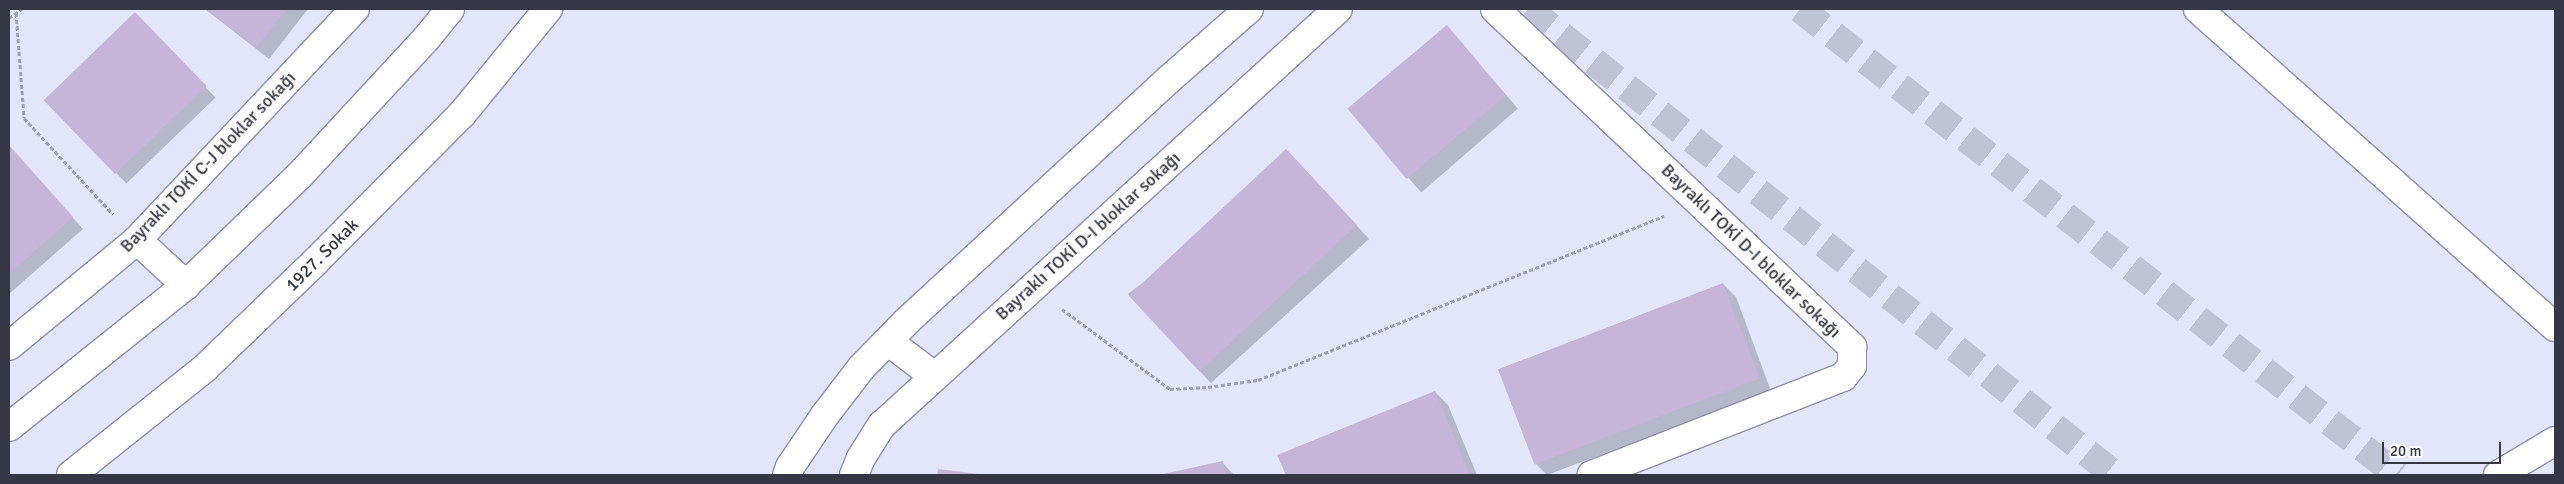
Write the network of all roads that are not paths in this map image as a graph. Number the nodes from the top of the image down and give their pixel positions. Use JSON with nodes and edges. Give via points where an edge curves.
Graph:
{"nodes":[{"id":1,"x":354,"y":9,"type":"edge"},
{"id":2,"x":450,"y":9,"type":"edge"},
{"id":3,"x":548,"y":9,"type":"edge"},
{"id":4,"x":1249,"y":9,"type":"edge"},
{"id":5,"x":1338,"y":9,"type":"edge"},
{"id":6,"x":1495,"y":9,"type":"edge"},
{"id":7,"x":2198,"y":9,"type":"edge"},
{"id":8,"x":137,"y":240,"type":"junction"},
{"id":9,"x":186,"y":285,"type":"junction"},
{"id":10,"x":2555,"y":327,"type":"edge"},
{"id":11,"x":888,"y":341,"type":"junction"},
{"id":12,"x":9,"y":346,"type":"edge"},
{"id":13,"x":934,"y":376,"type":"junction"},
{"id":14,"x":9,"y":427,"type":"edge"},
{"id":15,"x":2555,"y":440,"type":"edge"},
{"id":16,"x":71,"y":475,"type":"edge"},
{"id":17,"x":787,"y":475,"type":"edge"},
{"id":18,"x":854,"y":475,"type":"edge"},
{"id":19,"x":1591,"y":475,"type":"edge"},
{"id":20,"x":2498,"y":475,"type":"edge"}],
"edges":[{"from":1,"to":8,"type":"street","name":"Bayraklı TOKİ C-J bloklar sokağı"},
{"from":2,"to":9,"type":"street","via":[[299,176]]},
{"from":3,"to":16,"type":"street","name":"1927. Sokak","via":[[462,114],[315,262],[205,368]]},
{"from":4,"to":11,"type":"street","via":[[1160,87]]},
{"from":5,"to":13,"type":"street","name":"Bayraklı TOKİ D-I bloklar sokağı"},
{"from":6,"to":19,"type":"street","name":"Bayraklı TOKİ D-I bloklar sokağı","via":[[1852,346],[1852,366],[1843,377]]},
{"from":7,"to":10,"type":"street"},
{"from":8,"to":9,"type":"street"},
{"from":8,"to":12,"type":"street","name":"Bayraklı TOKİ C-J bloklar sokağı"},
{"from":9,"to":14,"type":"street"},
{"from":11,"to":13,"type":"street"},
{"from":11,"to":17,"type":"street","via":[[861,368],[825,414]]},
{"from":13,"to":18,"type":"street","name":"Bayraklı TOKİ D-I bloklar sokağı","via":[[882,425]]},
{"from":15,"to":20,"type":"street"}]}
